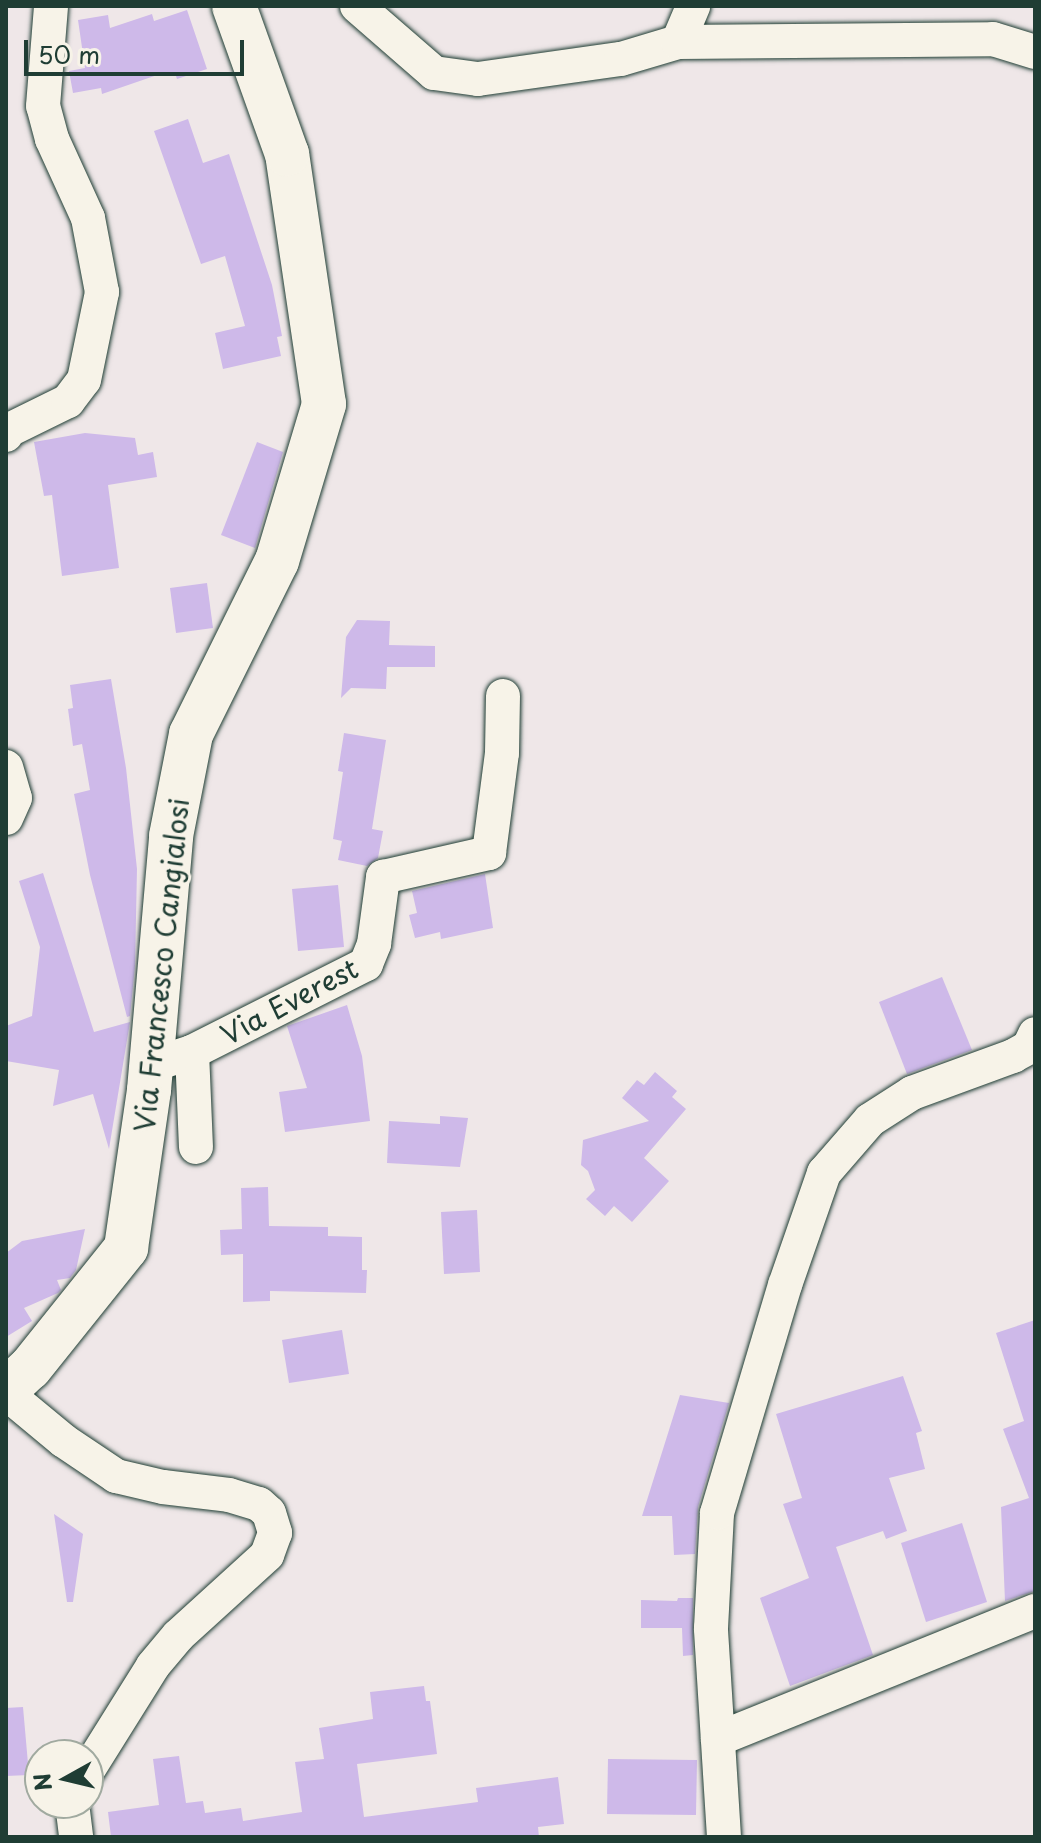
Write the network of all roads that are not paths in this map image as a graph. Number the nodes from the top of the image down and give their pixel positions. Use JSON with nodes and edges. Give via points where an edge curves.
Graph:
{"nodes":[{"id":1,"x":51,"y":6,"type":"edge"},
{"id":2,"x":234,"y":6,"type":"edge"},
{"id":3,"x":357,"y":6,"type":"edge"},
{"id":4,"x":693,"y":6,"type":"edge"},
{"id":5,"x":678,"y":42,"type":"junction"},
{"id":6,"x":1035,"y":52,"type":"edge"},
{"id":7,"x":6,"y":432,"type":"edge"},
{"id":8,"x":503,"y":696,"type":"dead end"},
{"id":9,"x":6,"y":767,"type":"edge"},
{"id":10,"x":6,"y":818,"type":"edge"},
{"id":11,"x":1028,"y":1056,"type":"edge"},
{"id":12,"x":172,"y":1058,"type":"junction"},
{"id":13,"x":196,"y":1147,"type":"dead end"},
{"id":14,"x":6,"y":1391,"type":"edge"},
{"id":15,"x":1035,"y":1611,"type":"edge"},
{"id":16,"x":718,"y":1739,"type":"junction"},
{"id":17,"x":104,"y":1744,"type":"edge"},
{"id":18,"x":724,"y":1837,"type":"edge"}],
"edges":[{"from":1,"to":7,"type":"street","via":[[43,106],[88,218],[102,292],[84,380],[68,401]]},
{"from":2,"to":12,"type":"street","name":"Via Francesco Cangialosi","via":[[287,154],[324,404],[277,561],[191,734],[171,836]]},
{"from":3,"to":5,"type":"street","via":[[434,73],[478,79],[621,59]]},
{"from":4,"to":5,"type":"street"},
{"from":5,"to":6,"type":"street","via":[[993,39]]},
{"from":8,"to":12,"type":"street","name":"Via Everest","via":[[502,753],[489,853],[383,877],[374,944],[366,964]]},
{"from":9,"to":10,"type":"street","via":[[15,798]]},
{"from":11,"to":16,"type":"street","via":[[912,1093],[870,1120],[824,1173],[717,1513],[711,1628]]},
{"from":12,"to":13,"type":"street"},
{"from":12,"to":14,"type":"street","name":"Via Francesco Cangialosi","via":[[126,1248]]},
{"from":14,"to":17,"type":"street","via":[[64,1441],[116,1476],[259,1504],[269,1513],[275,1533],[267,1555],[178,1636],[153,1666]]},
{"from":15,"to":16,"type":"street"},
{"from":16,"to":18,"type":"street"}]}
